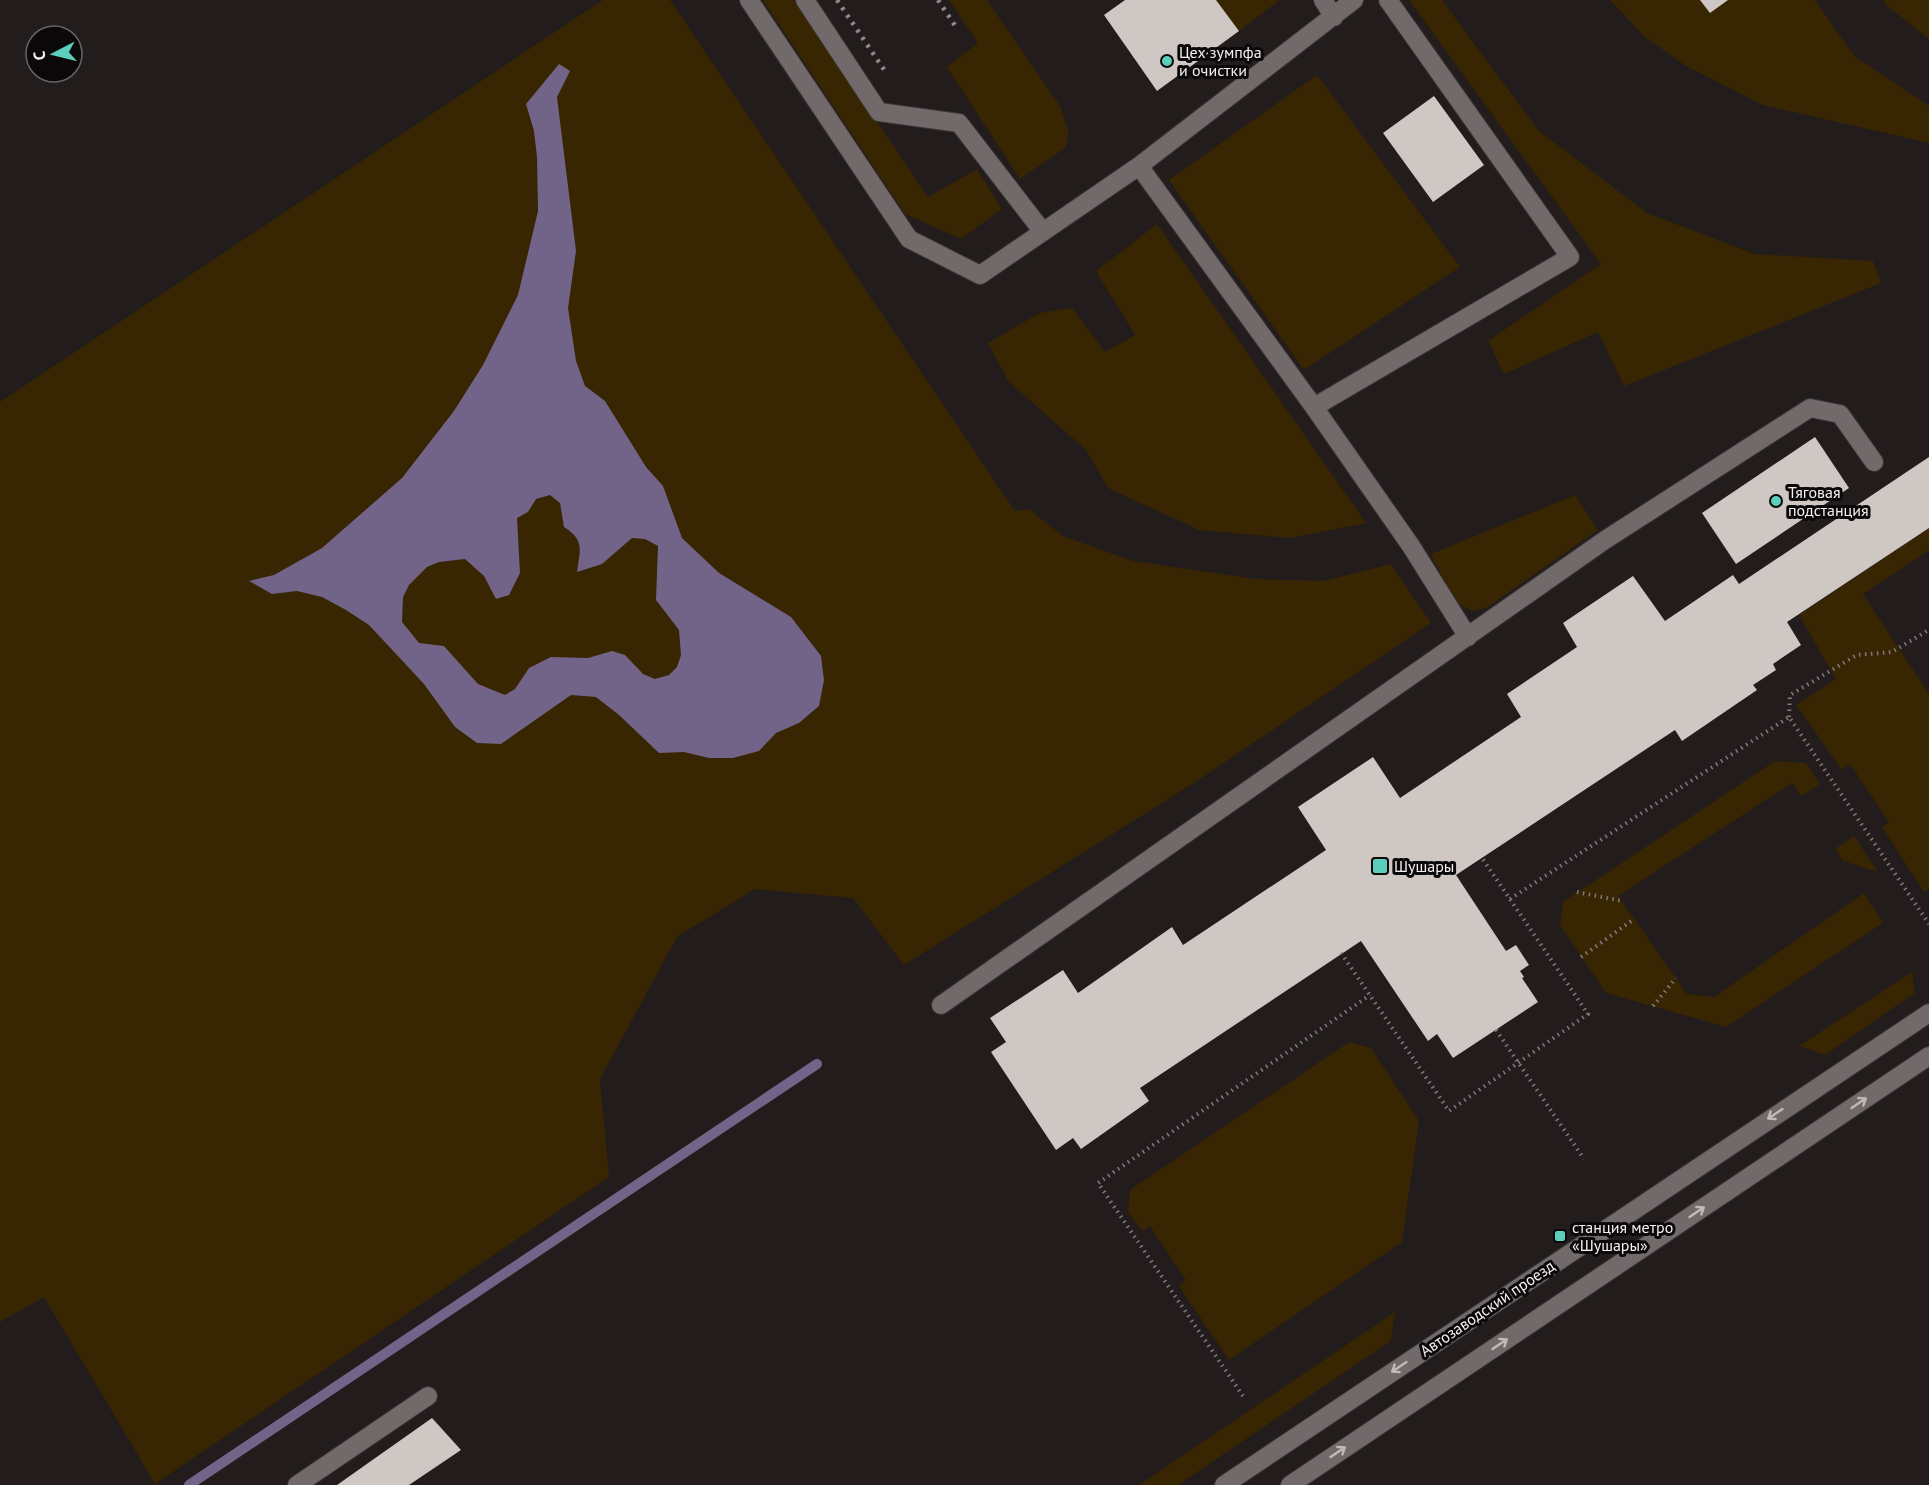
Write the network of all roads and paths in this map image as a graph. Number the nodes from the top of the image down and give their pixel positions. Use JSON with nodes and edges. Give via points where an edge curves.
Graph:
{"nodes":[{"id":1,"x":749,"y":0,"type":"edge"},
{"id":2,"x":805,"y":0,"type":"edge"},
{"id":3,"x":1323,"y":0,"type":"edge"},
{"id":4,"x":1354,"y":0,"type":"edge"},
{"id":5,"x":1388,"y":0,"type":"edge"},
{"id":6,"x":1334,"y":17,"type":"junction"},
{"id":7,"x":1139,"y":166,"type":"junction"},
{"id":8,"x":1043,"y":232,"type":"junction"},
{"id":9,"x":1314,"y":407,"type":"junction"},
{"id":10,"x":1874,"y":462,"type":"dead end"},
{"id":11,"x":1927,"y":631,"type":"dead end"},
{"id":12,"x":1468,"y":637,"type":"junction"},
{"id":13,"x":1789,"y":717,"type":"junction"},
{"id":14,"x":1482,"y":858,"type":"dead end"},
{"id":15,"x":1577,"y":892,"type":"dead end"},
{"id":16,"x":1510,"y":899,"type":"junction"},
{"id":17,"x":1622,"y":901,"type":"dead end"},
{"id":18,"x":1634,"y":919,"type":"dead end"},
{"id":19,"x":1929,"y":924,"type":"edge"},
{"id":20,"x":1341,"y":953,"type":"dead end"},
{"id":21,"x":1581,"y":957,"type":"dead end"},
{"id":22,"x":1676,"y":978,"type":"dead end"},
{"id":23,"x":1370,"y":995,"type":"junction"},
{"id":24,"x":942,"y":1005,"type":"dead end"},
{"id":25,"x":1653,"y":1006,"type":"dead end"},
{"id":26,"x":1929,"y":1012,"type":"edge"},
{"id":27,"x":1496,"y":1030,"type":"dead end"},
{"id":28,"x":1929,"y":1056,"type":"edge"},
{"id":29,"x":1518,"y":1063,"type":"junction"},
{"id":30,"x":1584,"y":1159,"type":"dead end"},
{"id":31,"x":428,"y":1396,"type":"dead end"},
{"id":32,"x":1243,"y":1396,"type":"dead end"},
{"id":33,"x":297,"y":1485,"type":"edge"},
{"id":34,"x":1224,"y":1485,"type":"edge"},
{"id":35,"x":1290,"y":1485,"type":"edge"}],
"edges":[{"from":1,"to":8,"type":"street","via":[[909,239],[980,275]]},
{"from":2,"to":8,"type":"street","via":[[879,112],[959,123]]},
{"from":3,"to":6,"type":"street"},
{"from":4,"to":6,"type":"street"},
{"from":5,"to":9,"type":"street","via":[[1569,256]]},
{"from":6,"to":7,"type":"street"},
{"from":7,"to":8,"type":"street"},
{"from":7,"to":9,"type":"street"},
{"from":9,"to":12,"type":"street","via":[[1411,546]]},
{"from":10,"to":12,"type":"street","via":[[1840,414],[1809,408],[1613,535]]},
{"from":11,"to":13,"type":"path","via":[[1892,652],[1857,655],[1790,695]]},
{"from":12,"to":24,"type":"street"},
{"from":13,"to":16,"type":"path"},
{"from":13,"to":19,"type":"path"},
{"from":14,"to":16,"type":"path"},
{"from":15,"to":17,"type":"path"},
{"from":16,"to":29,"type":"path","via":[[1588,1014]]},
{"from":18,"to":21,"type":"path"},
{"from":20,"to":23,"type":"path"},
{"from":22,"to":25,"type":"path"},
{"from":23,"to":29,"type":"path","via":[[1449,1111]]},
{"from":23,"to":32,"type":"path","via":[[1098,1183]]},
{"from":26,"to":34,"type":"street","name":"Автозаводский проезд","one_way":true},
{"from":27,"to":29,"type":"path"},
{"from":35,"to":28,"type":"street","one_way":true},
{"from":29,"to":30,"type":"path"},
{"from":31,"to":33,"type":"street"}]}
